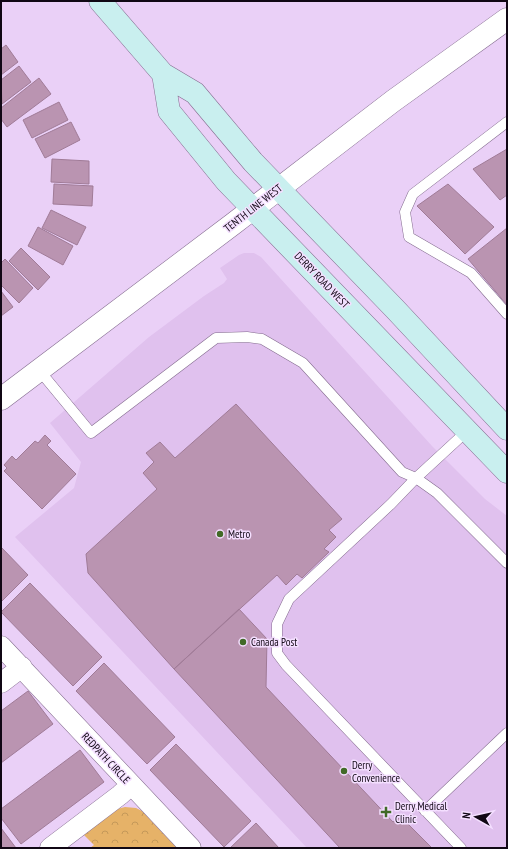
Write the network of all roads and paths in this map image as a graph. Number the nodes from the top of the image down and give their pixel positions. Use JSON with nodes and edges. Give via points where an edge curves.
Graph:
{"nodes":[{"id":1,"x":100,"y":1,"type":"edge"},
{"id":2,"x":507,"y":19,"type":"edge"},
{"id":3,"x":163,"y":74,"type":"junction"},
{"id":4,"x":507,"y":122,"type":"edge"},
{"id":5,"x":278,"y":189,"type":"junction"},
{"id":6,"x":253,"y":209,"type":"junction"},
{"id":7,"x":507,"y":314,"type":"edge"},
{"id":8,"x":39,"y":370,"type":"junction"},
{"id":9,"x":1,"y":399,"type":"edge"},
{"id":10,"x":507,"y":429,"type":"edge"},
{"id":11,"x":467,"y":431,"type":"junction"},
{"id":12,"x":507,"y":472,"type":"edge"},
{"id":13,"x":416,"y":478,"type":"junction"},
{"id":14,"x":507,"y":563,"type":"edge"},
{"id":15,"x":1,"y":646,"type":"edge"},
{"id":16,"x":22,"y":667,"type":"junction"},
{"id":17,"x":1,"y":683,"type":"edge"},
{"id":18,"x":507,"y":733,"type":"edge"},
{"id":19,"x":132,"y":785,"type":"junction"},
{"id":20,"x":425,"y":811,"type":"junction"},
{"id":21,"x":50,"y":848,"type":"edge"},
{"id":22,"x":191,"y":848,"type":"edge"},
{"id":23,"x":461,"y":848,"type":"edge"}],
"edges":[{"from":1,"to":3,"type":"main road"},
{"from":2,"to":5,"type":"street","name":"TENTH LINE WEST","via":[[393,101]]},
{"from":3,"to":5,"type":"main road","via":[[195,93]]},
{"from":3,"to":6,"type":"main road","name":"DERRY ROAD WEST","via":[[169,111],[226,181]]},
{"from":4,"to":7,"type":"lane","via":[[413,194],[405,212],[409,237],[471,273]]},
{"from":5,"to":6,"type":"street","name":"TENTH LINE WEST"},
{"from":5,"to":10,"type":"main road"},
{"from":6,"to":8,"type":"street","name":"TENTH LINE WEST"},
{"from":6,"to":11,"type":"main road","name":"DERRY ROAD WEST"},
{"from":8,"to":9,"type":"street","name":"TENTH LINE WEST"},
{"from":8,"to":13,"type":"lane","via":[[91,433],[216,338],[262,339],[303,362],[402,472]]},
{"from":11,"to":12,"type":"main road","name":"DERRY ROAD WEST"},
{"from":11,"to":13,"type":"lane"},
{"from":13,"to":14,"type":"lane","via":[[437,493]]},
{"from":13,"to":20,"type":"lane","via":[[289,599],[277,624],[277,653]]},
{"from":15,"to":16,"type":"street","name":"REDPATH CIRCLE"},
{"from":16,"to":17,"type":"street"},
{"from":16,"to":19,"type":"street","name":"REDPATH CIRCLE"},
{"from":18,"to":20,"type":"lane"},
{"from":19,"to":21,"type":"street"},
{"from":19,"to":22,"type":"street","name":"REDPATH CIRCLE"},
{"from":20,"to":23,"type":"lane"}]}
